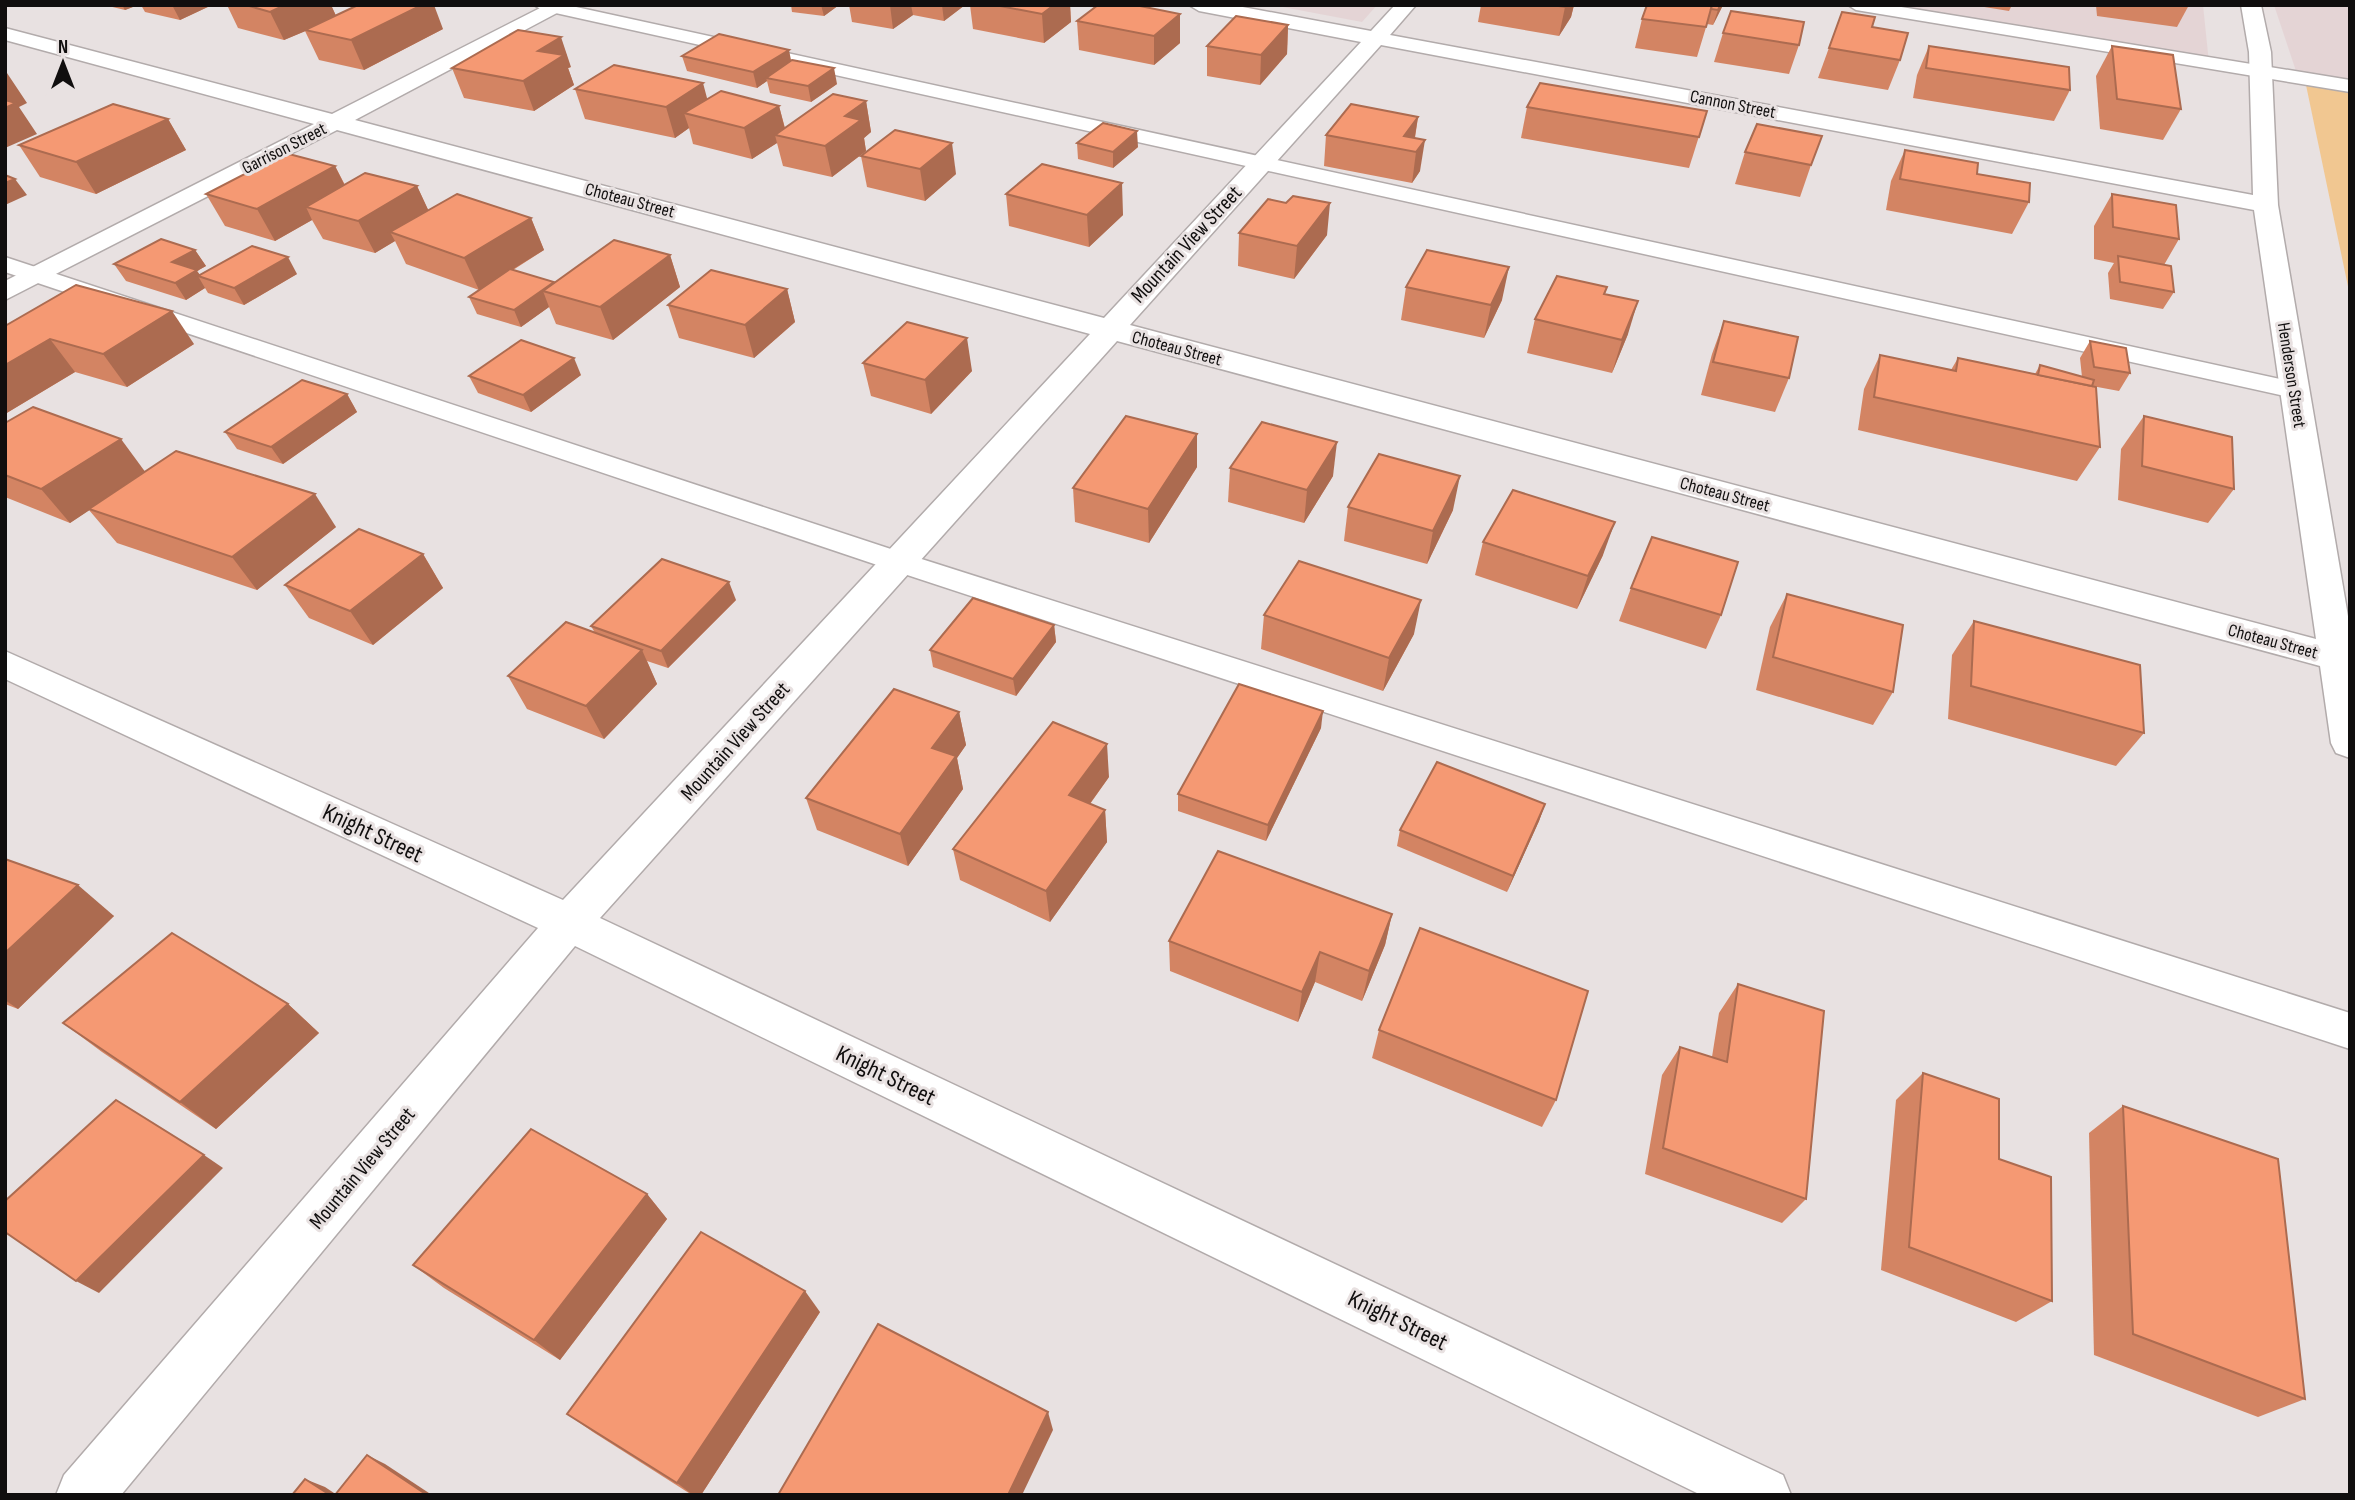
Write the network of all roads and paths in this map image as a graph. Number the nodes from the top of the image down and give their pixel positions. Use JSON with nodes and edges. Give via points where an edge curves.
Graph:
{"nodes":[{"id":1,"x":1199,"y":5,"type":"edge"},
{"id":2,"x":1406,"y":5,"type":"edge"},
{"id":3,"x":1856,"y":5,"type":"edge"},
{"id":4,"x":2251,"y":5,"type":"edge"},
{"id":5,"x":553,"y":6,"type":"edge"},
{"id":6,"x":5,"y":34,"type":"edge"},
{"id":7,"x":1377,"y":38,"type":"junction"},
{"id":8,"x":2260,"y":71,"type":"junction"},
{"id":9,"x":2350,"y":86,"type":"edge"},
{"id":10,"x":337,"y":121,"type":"junction"},
{"id":11,"x":1260,"y":163,"type":"junction"},
{"id":12,"x":2266,"y":205,"type":"junction"},
{"id":13,"x":5,"y":264,"type":"edge"},
{"id":14,"x":37,"y":276,"type":"junction"},
{"id":15,"x":5,"y":292,"type":"edge"},
{"id":16,"x":1108,"y":329,"type":"junction"},
{"id":17,"x":2294,"y":390,"type":"junction"},
{"id":18,"x":899,"y":562,"type":"junction"},
{"id":19,"x":2342,"y":659,"type":"edge"},
{"id":20,"x":5,"y":664,"type":"edge"},
{"id":21,"x":2350,"y":743,"type":"edge"},
{"id":22,"x":569,"y":923,"type":"junction"},
{"id":23,"x":2350,"y":1031,"type":"edge"},
{"id":24,"x":84,"y":1495,"type":"edge"},
{"id":25,"x":1763,"y":1495,"type":"edge"}],
"edges":[{"from":1,"to":7,"type":"street","name":"Cannon Street"},
{"from":2,"to":7,"type":"street","name":"Mountain View Street"},
{"from":3,"to":8,"type":"lane"},
{"from":4,"to":8,"type":"street","name":"Henderson Street"},
{"from":5,"to":10,"type":"street","name":"Garrison Street"},
{"from":5,"to":11,"type":"lane"},
{"from":6,"to":10,"type":"street","name":"Choteau Street"},
{"from":7,"to":11,"type":"street","name":"Mountain View Street"},
{"from":7,"to":12,"type":"street","name":"Cannon Street"},
{"from":8,"to":9,"type":"lane"},
{"from":8,"to":12,"type":"street","name":"Henderson Street"},
{"from":10,"to":14,"type":"street","name":"Garrison Street"},
{"from":10,"to":16,"type":"street","name":"Choteau Street"},
{"from":11,"to":16,"type":"street","name":"Mountain View Street"},
{"from":11,"to":17,"type":"lane"},
{"from":12,"to":17,"type":"street","name":"Henderson Street"},
{"from":13,"to":14,"type":"lane"},
{"from":14,"to":15,"type":"street","name":"Garrison Street"},
{"from":14,"to":18,"type":"lane"},
{"from":16,"to":18,"type":"street","name":"Mountain View Street"},
{"from":16,"to":19,"type":"street","name":"Choteau Street"},
{"from":17,"to":19,"type":"street","name":"Henderson Street"},
{"from":18,"to":22,"type":"street","name":"Mountain View Street"},
{"from":18,"to":23,"type":"lane"},
{"from":19,"to":21,"type":"street","name":"Henderson Street"},
{"from":20,"to":22,"type":"street","name":"Knight Street"},
{"from":22,"to":24,"type":"street","name":"Mountain View Street"},
{"from":22,"to":25,"type":"street","name":"Knight Street"}]}
